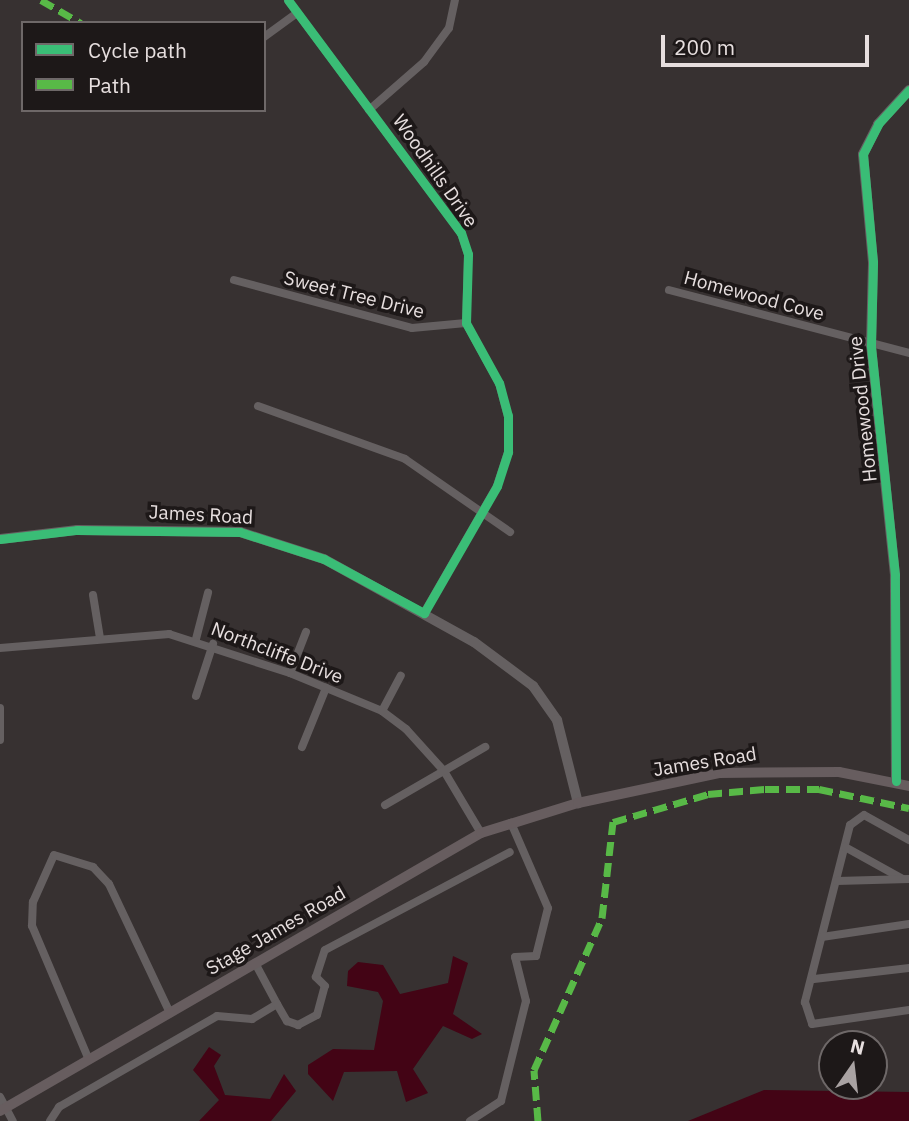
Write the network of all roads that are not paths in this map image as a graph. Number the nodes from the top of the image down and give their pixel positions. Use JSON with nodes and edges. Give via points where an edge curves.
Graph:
{"nodes":[{"id":1,"x":288,"y":0,"type":"edge"},
{"id":2,"x":455,"y":0,"type":"edge"},
{"id":3,"x":296,"y":14,"type":"junction"},
{"id":4,"x":266,"y":36,"type":"edge"},
{"id":5,"x":909,"y":90,"type":"edge"},
{"id":6,"x":369,"y":110,"type":"junction"},
{"id":7,"x":234,"y":280,"type":"dead end"},
{"id":8,"x":668,"y":290,"type":"dead end"},
{"id":9,"x":467,"y":323,"type":"junction"},
{"id":10,"x":871,"y":345,"type":"junction"},
{"id":11,"x":909,"y":353,"type":"edge"},
{"id":12,"x":258,"y":406,"type":"dead end"},
{"id":13,"x":482,"y":513,"type":"junction"},
{"id":14,"x":510,"y":532,"type":"dead end"},
{"id":15,"x":0,"y":539,"type":"edge"},
{"id":16,"x":208,"y":593,"type":"dead end"},
{"id":17,"x":93,"y":595,"type":"dead end"},
{"id":18,"x":424,"y":613,"type":"junction"},
{"id":19,"x":306,"y":632,"type":"dead end"},
{"id":20,"x":100,"y":638,"type":"junction"},
{"id":21,"x":196,"y":639,"type":"junction"},
{"id":22,"x":213,"y":644,"type":"junction"},
{"id":23,"x":0,"y":648,"type":"edge"},
{"id":24,"x":290,"y":673,"type":"junction"},
{"id":25,"x":401,"y":676,"type":"dead end"},
{"id":26,"x":326,"y":688,"type":"junction"},
{"id":27,"x":196,"y":696,"type":"dead end"},
{"id":28,"x":0,"y":708,"type":"edge"},
{"id":29,"x":382,"y":711,"type":"junction"},
{"id":30,"x":0,"y":740,"type":"edge"},
{"id":31,"x":302,"y":747,"type":"dead end"},
{"id":32,"x":485,"y":747,"type":"dead end"},
{"id":33,"x":443,"y":771,"type":"junction"},
{"id":34,"x":895,"y":782,"type":"junction"},
{"id":35,"x":909,"y":786,"type":"edge"},
{"id":36,"x":578,"y":803,"type":"junction"},
{"id":37,"x":385,"y":805,"type":"dead end"},
{"id":38,"x":511,"y":822,"type":"junction"},
{"id":39,"x":481,"y":833,"type":"junction"},
{"id":40,"x":909,"y":840,"type":"edge"},
{"id":41,"x":845,"y":847,"type":"junction"},
{"id":42,"x":509,"y":852,"type":"dead end"},
{"id":43,"x":906,"y":880,"type":"edge"},
{"id":44,"x":837,"y":881,"type":"junction"},
{"id":45,"x":909,"y":924,"type":"edge"},
{"id":46,"x":822,"y":937,"type":"junction"},
{"id":47,"x":255,"y":963,"type":"junction"},
{"id":48,"x":909,"y":968,"type":"edge"},
{"id":49,"x":814,"y":979,"type":"junction"},
{"id":50,"x":277,"y":1004,"type":"junction"},
{"id":51,"x":909,"y":1010,"type":"edge"},
{"id":52,"x":170,"y":1013,"type":"junction"},
{"id":53,"x":89,"y":1060,"type":"junction"},
{"id":54,"x":0,"y":1097,"type":"edge"},
{"id":55,"x":3,"y":1110,"type":"edge"},
{"id":56,"x":50,"y":1118,"type":"edge"},
{"id":57,"x":13,"y":1121,"type":"edge"},
{"id":58,"x":470,"y":1121,"type":"edge"}],
"edges":[{"from":1,"to":3,"type":"street","name":"Woodhills Drive"},
{"from":2,"to":6,"type":"street","via":[[449,28],[424,62]]},
{"from":3,"to":4,"type":"street"},
{"from":3,"to":6,"type":"street","name":"Woodhills Drive"},
{"from":5,"to":10,"type":"street","name":"Homewood Drive","via":[[878,124],[863,154],[873,262]]},
{"from":6,"to":9,"type":"street","name":"Woodhills Drive","via":[[461,233],[468,254]]},
{"from":7,"to":9,"type":"street","name":"Sweet Tree Drive","via":[[412,328]]},
{"from":8,"to":10,"type":"street","name":"Homewood Cove"},
{"from":9,"to":13,"type":"street","name":"Woodhills Drive","via":[[499,383],[508,416],[508,452]]},
{"from":10,"to":11,"type":"street","name":"Homewood Cove"},
{"from":10,"to":34,"type":"street","name":"Homewood Drive","via":[[891,499]]},
{"from":12,"to":13,"type":"street","via":[[405,459]]},
{"from":13,"to":14,"type":"street"},
{"from":13,"to":18,"type":"street","name":"Woodhills Drive"},
{"from":15,"to":18,"type":"street","name":"James Road","via":[[77,530],[240,532],[324,559]]},
{"from":16,"to":21,"type":"street"},
{"from":17,"to":20,"type":"street"},
{"from":18,"to":36,"type":"street","name":"James Road","via":[[500,660],[540,694],[557,720]]},
{"from":19,"to":24,"type":"street"},
{"from":20,"to":21,"type":"street","name":"Northcliffe Drive","via":[[169,634]]},
{"from":20,"to":23,"type":"street","name":"Northcliffe Drive"},
{"from":21,"to":22,"type":"street","name":"Northcliffe Drive"},
{"from":22,"to":24,"type":"street","name":"Northcliffe Drive"},
{"from":22,"to":27,"type":"street"},
{"from":24,"to":26,"type":"street","name":"Northcliffe Drive"},
{"from":25,"to":29,"type":"street"},
{"from":26,"to":29,"type":"street","name":"Northcliffe Drive"},
{"from":26,"to":31,"type":"street"},
{"from":28,"to":30,"type":"street"},
{"from":29,"to":33,"type":"street","name":"Northcliffe Drive"},
{"from":32,"to":33,"type":"street"},
{"from":33,"to":37,"type":"street"},
{"from":33,"to":39,"type":"street","name":"Northcliffe Drive"},
{"from":34,"to":35,"type":"main road","name":"James Road"},
{"from":34,"to":36,"type":"main road","name":"James Road","via":[[780,769],[719,773]]},
{"from":36,"to":38,"type":"main road","name":"Stage James Road"},
{"from":38,"to":39,"type":"main road","name":"Stage James Road"},
{"from":38,"to":58,"type":"street","via":[[548,908],[536,956],[515,957],[526,1001],[500,1101]]},
{"from":39,"to":47,"type":"main road","name":"Stage James Road"},
{"from":40,"to":41,"type":"street","via":[[864,816],[850,825]]},
{"from":41,"to":43,"type":"street"},
{"from":41,"to":44,"type":"street"},
{"from":42,"to":50,"type":"street","via":[[325,950],[316,977],[325,986],[317,1016],[298,1025],[287,1021]]},
{"from":43,"to":44,"type":"street"},
{"from":44,"to":46,"type":"street"},
{"from":45,"to":46,"type":"street"},
{"from":46,"to":49,"type":"street"},
{"from":47,"to":50,"type":"street"},
{"from":47,"to":52,"type":"main road","name":"Stage James Road"},
{"from":48,"to":49,"type":"street"},
{"from":49,"to":51,"type":"street","via":[[805,1002],[812,1024]]},
{"from":50,"to":56,"type":"street","via":[[252,1019],[217,1016]]},
{"from":52,"to":53,"type":"main road","name":"Stage James Road"},
{"from":52,"to":53,"type":"street","via":[[108,884],[93,867],[54,855],[33,902],[32,926]]},
{"from":53,"to":55,"type":"main road","name":"Stage James Road"},
{"from":54,"to":55,"type":"street"},
{"from":55,"to":57,"type":"street"}]}
